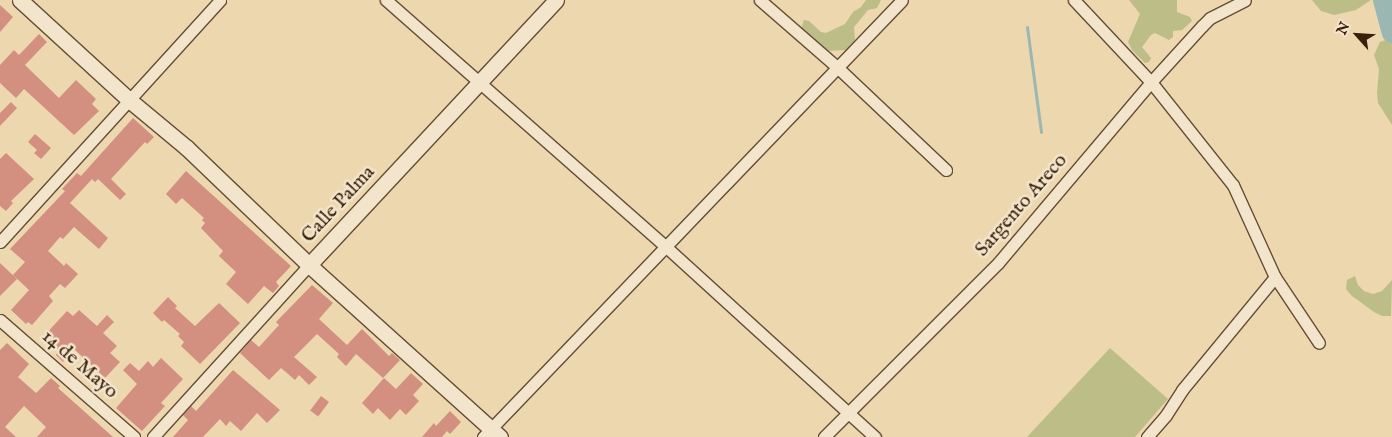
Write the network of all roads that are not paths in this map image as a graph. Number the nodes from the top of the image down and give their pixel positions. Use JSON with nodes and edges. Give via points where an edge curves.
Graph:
{"nodes":[{"id":1,"x":20,"y":0,"type":"edge"},
{"id":2,"x":220,"y":0,"type":"edge"},
{"id":3,"x":386,"y":0,"type":"edge"},
{"id":4,"x":556,"y":0,"type":"edge"},
{"id":5,"x":760,"y":0,"type":"edge"},
{"id":6,"x":902,"y":0,"type":"edge"},
{"id":7,"x":1074,"y":0,"type":"edge"},
{"id":8,"x":1245,"y":0,"type":"edge"},
{"id":9,"x":836,"y":67,"type":"junction"},
{"id":10,"x":1151,"y":82,"type":"junction"},
{"id":11,"x":478,"y":84,"type":"junction"},
{"id":12,"x":128,"y":99,"type":"junction"},
{"id":13,"x":946,"y":170,"type":"dead end"},
{"id":14,"x":0,"y":242,"type":"edge"},
{"id":15,"x":664,"y":246,"type":"junction"},
{"id":16,"x":309,"y":265,"type":"junction"},
{"id":17,"x":1276,"y":276,"type":"junction"},
{"id":18,"x":0,"y":320,"type":"edge"},
{"id":19,"x":1319,"y":343,"type":"dead end"},
{"id":20,"x":847,"y":414,"type":"junction"},
{"id":21,"x":491,"y":434,"type":"edge"},
{"id":22,"x":134,"y":437,"type":"edge"},
{"id":23,"x":152,"y":437,"type":"edge"},
{"id":24,"x":824,"y":437,"type":"edge"},
{"id":25,"x":875,"y":437,"type":"edge"},
{"id":26,"x":1147,"y":437,"type":"edge"}],
"edges":[{"from":1,"to":12,"type":"street"},
{"from":2,"to":12,"type":"street"},
{"from":3,"to":11,"type":"street"},
{"from":4,"to":11,"type":"street","name":"Calle Palma"},
{"from":5,"to":9,"type":"street"},
{"from":6,"to":9,"type":"street"},
{"from":7,"to":10,"type":"street"},
{"from":8,"to":10,"type":"street","name":"Sargento Areco","via":[[1210,18]]},
{"from":9,"to":13,"type":"street"},
{"from":9,"to":15,"type":"street"},
{"from":10,"to":17,"type":"street","via":[[1233,185]]},
{"from":10,"to":20,"type":"street","name":"Sargento Areco","via":[[998,263]]},
{"from":11,"to":15,"type":"street"},
{"from":11,"to":16,"type":"street","name":"Calle Palma"},
{"from":12,"to":14,"type":"street"},
{"from":12,"to":16,"type":"street","via":[[187,148]]},
{"from":15,"to":20,"type":"street"},
{"from":15,"to":21,"type":"street"},
{"from":16,"to":21,"type":"street"},
{"from":16,"to":23,"type":"street","name":"Calle Palma"},
{"from":17,"to":19,"type":"street"},
{"from":17,"to":26,"type":"street"},
{"from":18,"to":22,"type":"street","name":"14 de Mayo"},
{"from":20,"to":24,"type":"street","name":"Sargento Areco"},
{"from":20,"to":25,"type":"street"}]}
